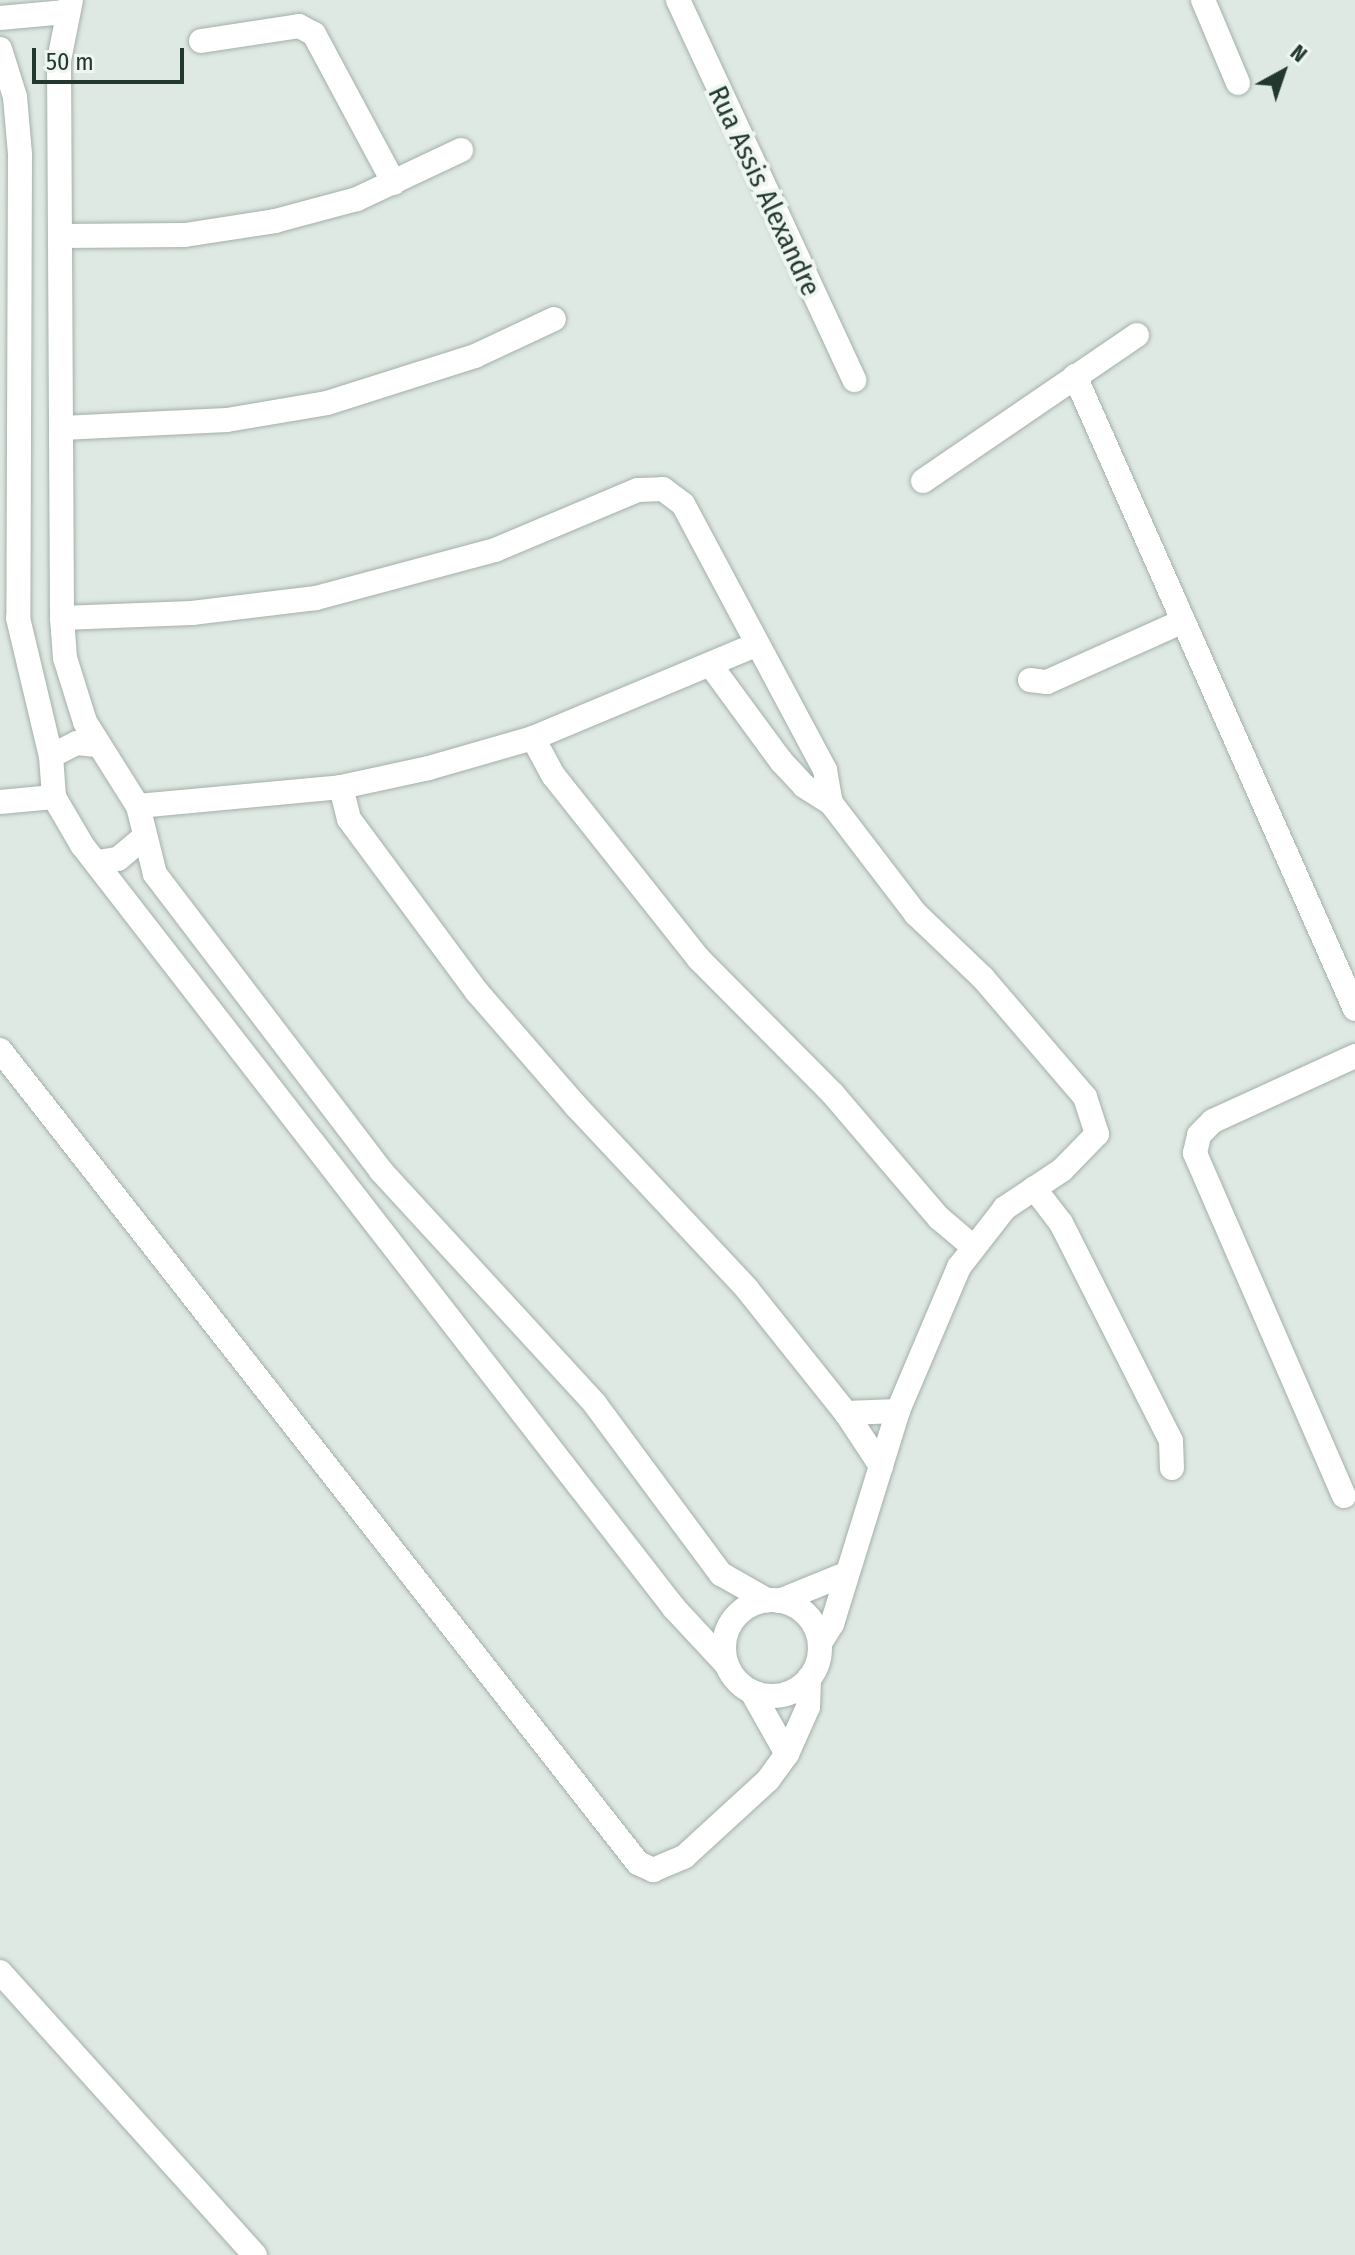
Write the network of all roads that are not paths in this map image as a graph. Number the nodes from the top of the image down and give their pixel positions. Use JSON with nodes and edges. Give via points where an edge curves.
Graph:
{"nodes":[{"id":1,"x":678,"y":0,"type":"edge"},
{"id":2,"x":1203,"y":0,"type":"edge"},
{"id":3,"x":68,"y":6,"type":"edge"},
{"id":4,"x":0,"y":18,"type":"edge"},
{"id":5,"x":201,"y":41,"type":"dead end"},
{"id":6,"x":0,"y":49,"type":"edge"},
{"id":7,"x":1238,"y":83,"type":"dead end"},
{"id":8,"x":17,"y":121,"type":"junction"},
{"id":9,"x":61,"y":121,"type":"junction"},
{"id":10,"x":461,"y":150,"type":"dead end"},
{"id":11,"x":394,"y":183,"type":"junction"},
{"id":12,"x":10,"y":235,"type":"edge"},
{"id":13,"x":63,"y":236,"type":"junction"},
{"id":14,"x":554,"y":319,"type":"dead end"},
{"id":15,"x":1137,"y":335,"type":"dead end"},
{"id":16,"x":1075,"y":376,"type":"junction"},
{"id":17,"x":854,"y":380,"type":"dead end"},
{"id":18,"x":9,"y":421,"type":"edge"},
{"id":19,"x":62,"y":428,"type":"junction"},
{"id":20,"x":923,"y":481,"type":"dead end"},
{"id":21,"x":9,"y":618,"type":"edge"},
{"id":22,"x":62,"y":618,"type":"junction"},
{"id":23,"x":1181,"y":622,"type":"junction"},
{"id":24,"x":755,"y":645,"type":"junction"},
{"id":25,"x":712,"y":667,"type":"junction"},
{"id":26,"x":1030,"y":680,"type":"dead end"},
{"id":27,"x":533,"y":738,"type":"junction"},
{"id":28,"x":97,"y":745,"type":"junction"},
{"id":29,"x":51,"y":756,"type":"junction"},
{"id":30,"x":341,"y":787,"type":"junction"},
{"id":31,"x":54,"y":797,"type":"junction"},
{"id":32,"x":0,"y":802,"type":"edge"},
{"id":33,"x":831,"y":803,"type":"junction"},
{"id":34,"x":138,"y":806,"type":"junction"},
{"id":35,"x":143,"y":838,"type":"junction"},
{"id":36,"x":98,"y":862,"type":"junction"},
{"id":37,"x":1355,"y":1009,"type":"edge"},
{"id":38,"x":0,"y":1050,"type":"edge"},
{"id":39,"x":1355,"y":1056,"type":"edge"},
{"id":40,"x":1034,"y":1188,"type":"junction"},
{"id":41,"x":971,"y":1245,"type":"junction"},
{"id":42,"x":898,"y":1411,"type":"junction"},
{"id":43,"x":846,"y":1413,"type":"junction"},
{"id":44,"x":881,"y":1466,"type":"junction"},
{"id":45,"x":1172,"y":1468,"type":"dead end"},
{"id":46,"x":1344,"y":1496,"type":"dead end"},
{"id":47,"x":843,"y":1575,"type":"junction"},
{"id":48,"x":773,"y":1600,"type":"junction"},
{"id":49,"x":820,"y":1643,"type":"junction"},
{"id":50,"x":727,"y":1665,"type":"junction"},
{"id":51,"x":809,"y":1678,"type":"junction"},
{"id":52,"x":752,"y":1692,"type":"junction"},
{"id":53,"x":787,"y":1754,"type":"junction"},
{"id":54,"x":0,"y":1972,"type":"edge"},
{"id":55,"x":255,"y":2255,"type":"edge"}],
"edges":[{"from":1,"to":17,"type":"street","name":"Rua Assis Alexandre"},
{"from":2,"to":7,"type":"street"},
{"from":3,"to":4,"type":"street"},
{"from":3,"to":9,"type":"street","via":[[60,39]]},
{"from":5,"to":11,"type":"street","via":[[299,26],[314,34]]},
{"from":6,"to":8,"type":"street","via":[[9,68]]},
{"from":8,"to":9,"type":"street"},
{"from":8,"to":12,"type":"street"},
{"from":9,"to":13,"type":"street"},
{"from":10,"to":11,"type":"street"},
{"from":11,"to":13,"type":"street","via":[[316,212],[231,229],[185,235]]},
{"from":12,"to":18,"type":"street"},
{"from":13,"to":19,"type":"street"},
{"from":14,"to":19,"type":"street","via":[[438,370],[327,403],[227,420]]},
{"from":15,"to":16,"type":"street"},
{"from":16,"to":20,"type":"street"},
{"from":16,"to":23,"type":"street"},
{"from":18,"to":21,"type":"street"},
{"from":19,"to":22,"type":"street"},
{"from":21,"to":29,"type":"street"},
{"from":22,"to":24,"type":"street","via":[[192,613],[376,586],[495,550],[649,488],[663,489],[683,504]]},
{"from":22,"to":28,"type":"street","via":[[75,696]]},
{"from":23,"to":26,"type":"street","via":[[1047,682]]},
{"from":23,"to":37,"type":"street"},
{"from":24,"to":25,"type":"street"},
{"from":24,"to":33,"type":"street","via":[[825,770]]},
{"from":25,"to":27,"type":"street"},
{"from":25,"to":33,"type":"street","via":[[781,761],[804,786]]},
{"from":27,"to":30,"type":"street"},
{"from":27,"to":41,"type":"street","via":[[553,775],[699,959],[833,1094],[939,1218]]},
{"from":28,"to":29,"type":"street","via":[[77,743]]},
{"from":28,"to":34,"type":"street"},
{"from":29,"to":31,"type":"street"},
{"from":30,"to":34,"type":"street"},
{"from":30,"to":43,"type":"street","via":[[349,819],[477,992],[576,1106],[707,1242]]},
{"from":31,"to":32,"type":"street"},
{"from":31,"to":36,"type":"street","via":[[68,827]]},
{"from":33,"to":40,"type":"street","via":[[916,914],[1015,1014],[1095,1116],[1097,1134],[1087,1148]]},
{"from":34,"to":35,"type":"street"},
{"from":35,"to":36,"type":"street","via":[[118,859]]},
{"from":35,"to":48,"type":"street","via":[[155,874],[381,1171],[595,1404],[706,1558],[721,1574]]},
{"from":36,"to":50,"type":"street","via":[[674,1608]]},
{"from":38,"to":53,"type":"street","via":[[638,1863],[653,1870],[684,1857],[729,1821]]},
{"from":39,"to":46,"type":"street","via":[[1213,1121],[1199,1135],[1195,1153]]},
{"from":40,"to":41,"type":"street","via":[[1005,1208]]},
{"from":40,"to":45,"type":"street","via":[[1061,1223],[1171,1441]]},
{"from":41,"to":42,"type":"street"},
{"from":42,"to":43,"type":"street"},
{"from":42,"to":44,"type":"street"},
{"from":43,"to":44,"type":"street"},
{"from":44,"to":47,"type":"street"},
{"from":47,"to":48,"type":"street"},
{"from":47,"to":49,"type":"street","via":[[832,1624]]},
{"from":48,"to":49,"type":"street","via":[[802,1611]]},
{"from":48,"to":50,"type":"street","via":[[744,1609],[728,1628]]},
{"from":49,"to":51,"type":"street"},
{"from":50,"to":52,"type":"street"},
{"from":51,"to":52,"type":"street","via":[[789,1693]]},
{"from":51,"to":53,"type":"street","via":[[808,1707]]},
{"from":52,"to":53,"type":"street"},
{"from":54,"to":55,"type":"street"}]}
